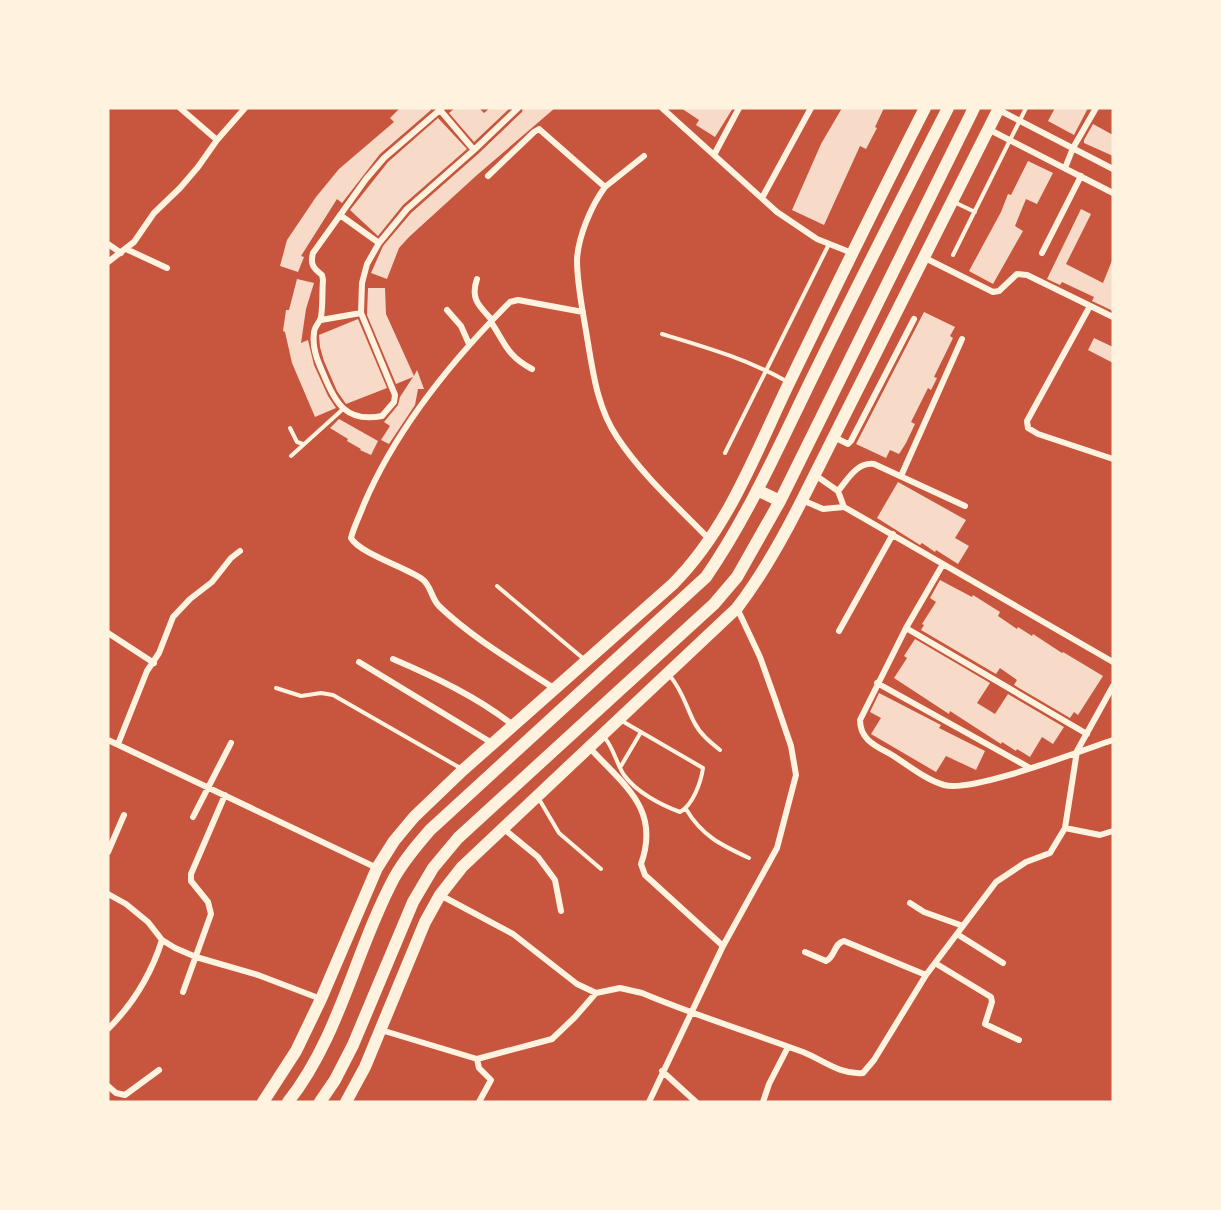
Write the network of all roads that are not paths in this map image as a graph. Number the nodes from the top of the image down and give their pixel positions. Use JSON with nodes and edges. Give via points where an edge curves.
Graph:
{"nodes":[{"id":1,"x":180,"y":108,"type":"edge"},
{"id":2,"x":245,"y":108,"type":"edge"},
{"id":3,"x":518,"y":108,"type":"edge"},
{"id":4,"x":662,"y":108,"type":"edge"},
{"id":5,"x":739,"y":108,"type":"edge"},
{"id":6,"x":811,"y":108,"type":"edge"},
{"id":7,"x":925,"y":108,"type":"edge"},
{"id":8,"x":948,"y":108,"type":"edge"},
{"id":9,"x":974,"y":108,"type":"edge"},
{"id":10,"x":1026,"y":108,"type":"edge"},
{"id":11,"x":1096,"y":108,"type":"edge"},
{"id":12,"x":441,"y":109,"type":"edge"},
{"id":13,"x":998,"y":109,"type":"edge"},
{"id":14,"x":670,"y":111,"type":"edge"},
{"id":15,"x":1020,"y":120,"type":"junction"},
{"id":16,"x":988,"y":129,"type":"junction"},
{"id":17,"x":217,"y":140,"type":"junction"},
{"id":18,"x":1011,"y":140,"type":"junction"},
{"id":19,"x":1072,"y":148,"type":"junction"},
{"id":20,"x":474,"y":150,"type":"junction"},
{"id":21,"x":714,"y":155,"type":"junction"},
{"id":22,"x":644,"y":156,"type":"dead end"},
{"id":23,"x":1065,"y":168,"type":"junction"},
{"id":24,"x":1113,"y":169,"type":"edge"},
{"id":25,"x":488,"y":176,"type":"dead end"},
{"id":26,"x":1081,"y":176,"type":"junction"},
{"id":27,"x":605,"y":188,"type":"junction"},
{"id":28,"x":1113,"y":193,"type":"edge"},
{"id":29,"x":762,"y":198,"type":"junction"},
{"id":30,"x":952,"y":200,"type":"junction"},
{"id":31,"x":975,"y":212,"type":"junction"},
{"id":32,"x":340,"y":215,"type":"junction"},
{"id":33,"x":379,"y":243,"type":"junction"},
{"id":34,"x":108,"y":244,"type":"edge"},
{"id":35,"x":829,"y":244,"type":"junction"},
{"id":36,"x":124,"y":251,"type":"junction"},
{"id":37,"x":852,"y":253,"type":"junction"},
{"id":38,"x":1042,"y":253,"type":"dead end"},
{"id":39,"x":953,"y":255,"type":"dead end"},
{"id":40,"x":923,"y":257,"type":"junction"},
{"id":41,"x":108,"y":262,"type":"edge"},
{"id":42,"x":167,"y":268,"type":"dead end"},
{"id":43,"x":842,"y":275,"type":"junction"},
{"id":44,"x":477,"y":279,"type":"dead end"},
{"id":45,"x":859,"y":283,"type":"junction"},
{"id":46,"x":881,"y":296,"type":"junction"},
{"id":47,"x":900,"y":305,"type":"junction"},
{"id":48,"x":1090,"y":306,"type":"junction"},
{"id":49,"x":447,"y":310,"type":"dead end"},
{"id":50,"x":583,"y":312,"type":"junction"},
{"id":51,"x":361,"y":313,"type":"junction"},
{"id":52,"x":1113,"y":317,"type":"edge"},
{"id":53,"x":914,"y":319,"type":"dead end"},
{"id":54,"x":321,"y":320,"type":"junction"},
{"id":55,"x":492,"y":321,"type":"junction"},
{"id":56,"x":662,"y":334,"type":"dead end"},
{"id":57,"x":963,"y":339,"type":"dead end"},
{"id":58,"x":469,"y":344,"type":"junction"},
{"id":59,"x":872,"y":360,"type":"junction"},
{"id":60,"x":890,"y":366,"type":"junction"},
{"id":61,"x":532,"y":369,"type":"dead end"},
{"id":62,"x":766,"y":370,"type":"junction"},
{"id":63,"x":789,"y":383,"type":"junction"},
{"id":64,"x":342,"y":409,"type":"junction"},
{"id":65,"x":290,"y":428,"type":"dead end"},
{"id":66,"x":834,"y":437,"type":"junction"},
{"id":67,"x":303,"y":444,"type":"junction"},
{"id":68,"x":724,"y":453,"type":"dead end"},
{"id":69,"x":291,"y":456,"type":"dead end"},
{"id":70,"x":1113,"y":459,"type":"edge"},
{"id":71,"x":815,"y":475,"type":"junction"},
{"id":72,"x":901,"y":476,"type":"junction"},
{"id":73,"x":757,"y":490,"type":"junction"},
{"id":74,"x":838,"y":491,"type":"junction"},
{"id":75,"x":802,"y":500,"type":"junction"},
{"id":76,"x":780,"y":501,"type":"junction"},
{"id":77,"x":965,"y":506,"type":"dead end"},
{"id":78,"x":844,"y":507,"type":"junction"},
{"id":79,"x":893,"y":534,"type":"junction"},
{"id":80,"x":710,"y":540,"type":"junction"},
{"id":81,"x":240,"y":551,"type":"dead end"},
{"id":82,"x":943,"y":564,"type":"junction"},
{"id":83,"x":498,"y":586,"type":"dead end"},
{"id":84,"x":737,"y":608,"type":"junction"},
{"id":85,"x":906,"y":628,"type":"junction"},
{"id":86,"x":839,"y":631,"type":"dead end"},
{"id":87,"x":108,"y":633,"type":"edge"},
{"id":88,"x":595,"y":652,"type":"junction"},
{"id":89,"x":393,"y":659,"type":"dead end"},
{"id":90,"x":585,"y":660,"type":"junction"},
{"id":91,"x":359,"y":662,"type":"dead end"},
{"id":92,"x":1113,"y":662,"type":"edge"},
{"id":93,"x":154,"y":663,"type":"junction"},
{"id":94,"x":607,"y":666,"type":"junction"},
{"id":95,"x":668,"y":673,"type":"junction"},
{"id":96,"x":877,"y":683,"type":"junction"},
{"id":97,"x":625,"y":685,"type":"junction"},
{"id":98,"x":1113,"y":686,"type":"edge"},
{"id":99,"x":276,"y":688,"type":"dead end"},
{"id":100,"x":555,"y":689,"type":"junction"},
{"id":101,"x":640,"y":699,"type":"junction"},
{"id":102,"x":619,"y":719,"type":"junction"},
{"id":103,"x":513,"y":725,"type":"junction"},
{"id":104,"x":641,"y":732,"type":"junction"},
{"id":105,"x":1087,"y":734,"type":"junction"},
{"id":106,"x":602,"y":735,"type":"junction"},
{"id":107,"x":108,"y":740,"type":"edge"},
{"id":108,"x":1113,"y":740,"type":"edge"},
{"id":109,"x":231,"y":742,"type":"dead end"},
{"id":110,"x":117,"y":744,"type":"junction"},
{"id":111,"x":492,"y":744,"type":"junction"},
{"id":112,"x":590,"y":747,"type":"junction"},
{"id":113,"x":720,"y":750,"type":"dead end"},
{"id":114,"x":1077,"y":751,"type":"junction"},
{"id":115,"x":620,"y":766,"type":"junction"},
{"id":116,"x":1030,"y":768,"type":"junction"},
{"id":117,"x":463,"y":770,"type":"junction"},
{"id":118,"x":208,"y":787,"type":"junction"},
{"id":119,"x":225,"y":795,"type":"junction"},
{"id":120,"x":538,"y":797,"type":"junction"},
{"id":121,"x":686,"y":809,"type":"junction"},
{"id":122,"x":124,"y":815,"type":"dead end"},
{"id":123,"x":193,"y":817,"type":"dead end"},
{"id":124,"x":1065,"y":828,"type":"junction"},
{"id":125,"x":504,"y":829,"type":"junction"},
{"id":126,"x":1113,"y":831,"type":"edge"},
{"id":127,"x":108,"y":852,"type":"edge"},
{"id":128,"x":749,"y":858,"type":"dead end"},
{"id":129,"x":377,"y":868,"type":"junction"},
{"id":130,"x":602,"y":869,"type":"dead end"},
{"id":131,"x":108,"y":894,"type":"edge"},
{"id":132,"x":440,"y":895,"type":"junction"},
{"id":133,"x":910,"y":903,"type":"dead end"},
{"id":134,"x":561,"y":911,"type":"dead end"},
{"id":135,"x":963,"y":926,"type":"junction"},
{"id":136,"x":957,"y":934,"type":"junction"},
{"id":137,"x":162,"y":940,"type":"junction"},
{"id":138,"x":723,"y":946,"type":"junction"},
{"id":139,"x":805,"y":952,"type":"dead end"},
{"id":140,"x":196,"y":957,"type":"junction"},
{"id":141,"x":408,"y":963,"type":"junction"},
{"id":142,"x":935,"y":963,"type":"junction"},
{"id":143,"x":1003,"y":963,"type":"dead end"},
{"id":144,"x":926,"y":975,"type":"junction"},
{"id":145,"x":377,"y":988,"type":"junction"},
{"id":146,"x":183,"y":992,"type":"dead end"},
{"id":147,"x":596,"y":993,"type":"junction"},
{"id":148,"x":321,"y":999,"type":"junction"},
{"id":149,"x":691,"y":1011,"type":"junction"},
{"id":150,"x":108,"y":1029,"type":"edge"},
{"id":151,"x":381,"y":1030,"type":"junction"},
{"id":152,"x":1019,"y":1040,"type":"dead end"},
{"id":153,"x":788,"y":1047,"type":"junction"},
{"id":154,"x":477,"y":1059,"type":"junction"},
{"id":155,"x":159,"y":1070,"type":"dead end"},
{"id":156,"x":662,"y":1071,"type":"junction"},
{"id":157,"x":108,"y":1086,"type":"edge"},
{"id":158,"x":263,"y":1102,"type":"edge"},
{"id":159,"x":288,"y":1102,"type":"edge"},
{"id":160,"x":320,"y":1102,"type":"edge"},
{"id":161,"x":346,"y":1102,"type":"edge"},
{"id":162,"x":479,"y":1102,"type":"edge"},
{"id":163,"x":649,"y":1102,"type":"edge"},
{"id":164,"x":696,"y":1102,"type":"edge"},
{"id":165,"x":763,"y":1102,"type":"edge"}],
"edges":[{"from":1,"to":17,"type":"street"},
{"from":2,"to":17,"type":"street"},
{"from":3,"to":20,"type":"street"},
{"from":4,"to":14,"type":"street"},
{"from":5,"to":21,"type":"street"},
{"from":6,"to":29,"type":"street"},
{"from":7,"to":37,"type":"main road"},
{"from":8,"to":45,"type":"main road"},
{"from":9,"to":46,"type":"main road"},
{"from":10,"to":15,"type":"lane"},
{"from":11,"to":19,"type":"street"},
{"from":12,"to":20,"type":"street"},
{"from":12,"to":32,"type":"street","via":[[384,158]]},
{"from":13,"to":15,"type":"street"},
{"from":13,"to":16,"type":"main road"},
{"from":14,"to":21,"type":"street"},
{"from":15,"to":18,"type":"lane"},
{"from":15,"to":19,"type":"street"},
{"from":16,"to":18,"type":"street"},
{"from":16,"to":30,"type":"main road"},
{"from":17,"to":36,"type":"street"},
{"from":18,"to":23,"type":"street"},
{"from":18,"to":31,"type":"lane"},
{"from":19,"to":23,"type":"street"},
{"from":19,"to":24,"type":"street"},
{"from":20,"to":33,"type":"street","via":[[407,209]]},
{"from":21,"to":29,"type":"street"},
{"from":22,"to":27,"type":"street"},
{"from":23,"to":26,"type":"street"},
{"from":25,"to":27,"type":"street","via":[[539,129]]},
{"from":26,"to":28,"type":"street"},
{"from":26,"to":38,"type":"street"},
{"from":27,"to":50,"type":"street","via":[[581,238],[577,259]]},
{"from":29,"to":35,"type":"street","via":[[793,223]]},
{"from":30,"to":31,"type":"lane"},
{"from":30,"to":40,"type":"main road"},
{"from":31,"to":39,"type":"lane"},
{"from":32,"to":33,"type":"street"},
{"from":32,"to":54,"type":"street","via":[[311,260],[323,280]]},
{"from":33,"to":51,"type":"street","via":[[362,283]]},
{"from":34,"to":36,"type":"street"},
{"from":35,"to":37,"type":"street"},
{"from":35,"to":62,"type":"lane"},
{"from":36,"to":41,"type":"street"},
{"from":36,"to":42,"type":"street"},
{"from":37,"to":43,"type":"main road"},
{"from":40,"to":47,"type":"main road"},
{"from":40,"to":48,"type":"street","via":[[993,292],[1021,273]]},
{"from":43,"to":45,"type":"main road"},
{"from":43,"to":63,"type":"main road"},
{"from":44,"to":55,"type":"street","via":[[473,295]]},
{"from":45,"to":73,"type":"main road"},
{"from":46,"to":47,"type":"main road"},
{"from":46,"to":76,"type":"main road"},
{"from":47,"to":59,"type":"main road"},
{"from":48,"to":52,"type":"street"},
{"from":48,"to":70,"type":"street","via":[[1027,422],[1028,428],[1038,434]]},
{"from":49,"to":58,"type":"street","via":[[461,326]]},
{"from":50,"to":55,"type":"street","via":[[518,300],[510,302]]},
{"from":50,"to":80,"type":"street","via":[[603,413],[654,483]]},
{"from":51,"to":54,"type":"street"},
{"from":51,"to":64,"type":"street","via":[[391,381],[394,402],[382,416],[372,418]]},
{"from":53,"to":60,"type":"street"},
{"from":54,"to":64,"type":"street","via":[[313,333],[315,355]]},
{"from":55,"to":58,"type":"street"},
{"from":55,"to":61,"type":"street","via":[[511,355]]},
{"from":56,"to":62,"type":"lane"},
{"from":57,"to":72,"type":"street"},
{"from":58,"to":100,"type":"street","via":[[392,447],[351,538],[373,554],[423,579],[444,610]]},
{"from":59,"to":60,"type":"street"},
{"from":59,"to":66,"type":"main road"},
{"from":60,"to":66,"type":"street","via":[[851,441],[848,444]]},
{"from":62,"to":63,"type":"lane"},
{"from":62,"to":68,"type":"lane"},
{"from":63,"to":80,"type":"main road"},
{"from":64,"to":67,"type":"lane"},
{"from":65,"to":67,"type":"lane"},
{"from":66,"to":71,"type":"main road"},
{"from":67,"to":69,"type":"lane"},
{"from":71,"to":74,"type":"street"},
{"from":71,"to":75,"type":"main road"},
{"from":72,"to":74,"type":"street","via":[[867,463],[859,466]]},
{"from":72,"to":77,"type":"street"},
{"from":73,"to":76,"type":"main road"},
{"from":73,"to":94,"type":"main road","via":[[706,577]]},
{"from":74,"to":78,"type":"street"},
{"from":75,"to":78,"type":"street","via":[[823,509]]},
{"from":75,"to":84,"type":"main road","via":[[775,552]]},
{"from":76,"to":97,"type":"main road","via":[[737,577],[714,604]]},
{"from":78,"to":79,"type":"street"},
{"from":79,"to":82,"type":"street"},
{"from":79,"to":86,"type":"street"},
{"from":80,"to":88,"type":"main road","via":[[673,584]]},
{"from":81,"to":93,"type":"street","via":[[173,617]]},
{"from":82,"to":85,"type":"street"},
{"from":82,"to":92,"type":"street"},
{"from":83,"to":90,"type":"lane"},
{"from":84,"to":95,"type":"main road"},
{"from":84,"to":138,"type":"street","via":[[775,699],[796,775],[777,848]]},
{"from":85,"to":96,"type":"street"},
{"from":85,"to":105,"type":"street"},
{"from":87,"to":93,"type":"street"},
{"from":88,"to":90,"type":"main road"},
{"from":88,"to":94,"type":"main road"},
{"from":89,"to":103,"type":"street","via":[[432,675]]},
{"from":90,"to":100,"type":"main road"},
{"from":91,"to":111,"type":"street"},
{"from":93,"to":110,"type":"street","via":[[147,671]]},
{"from":94,"to":159,"type":"main road","via":[[410,853],[382,903],[327,1038]]},
{"from":95,"to":101,"type":"main road"},
{"from":95,"to":113,"type":"lane","via":[[695,724]]},
{"from":96,"to":116,"type":"street"},
{"from":96,"to":116,"type":"street","via":[[860,720],[863,735],[934,781],[950,786],[969,784]]},
{"from":97,"to":101,"type":"main road"},
{"from":97,"to":145,"type":"main road","via":[[458,838],[433,868],[412,902]]},
{"from":98,"to":105,"type":"street"},
{"from":99,"to":117,"type":"lane","via":[[301,696],[333,695]]},
{"from":100,"to":103,"type":"main road"},
{"from":101,"to":102,"type":"main road"},
{"from":102,"to":104,"type":"lane"},
{"from":102,"to":106,"type":"main road"},
{"from":103,"to":111,"type":"main road"},
{"from":104,"to":115,"type":"lane"},
{"from":104,"to":121,"type":"lane","via":[[703,768]]},
{"from":105,"to":114,"type":"street"},
{"from":106,"to":112,"type":"main road"},
{"from":106,"to":115,"type":"lane"},
{"from":107,"to":110,"type":"street"},
{"from":108,"to":114,"type":"street"},
{"from":109,"to":118,"type":"street"},
{"from":110,"to":118,"type":"street"},
{"from":111,"to":117,"type":"main road"},
{"from":112,"to":120,"type":"main road"},
{"from":112,"to":138,"type":"street","via":[[641,808],[647,825],[641,864],[645,875]]},
{"from":114,"to":116,"type":"street"},
{"from":114,"to":124,"type":"street"},
{"from":115,"to":121,"type":"lane","via":[[641,790],[667,807],[680,812]]},
{"from":117,"to":129,"type":"main road","via":[[414,816]]},
{"from":118,"to":119,"type":"street"},
{"from":118,"to":123,"type":"street"},
{"from":119,"to":129,"type":"street"},
{"from":119,"to":140,"type":"street","via":[[191,874],[191,881],[208,902],[211,914]]},
{"from":120,"to":125,"type":"main road"},
{"from":120,"to":130,"type":"lane","via":[[559,833]]},
{"from":121,"to":128,"type":"lane","via":[[709,836]]},
{"from":122,"to":127,"type":"street"},
{"from":124,"to":126,"type":"street","via":[[1100,835]]},
{"from":124,"to":135,"type":"street","via":[[1050,853],[1026,862],[996,882]]},
{"from":125,"to":132,"type":"main road","via":[[462,867]]},
{"from":125,"to":134,"type":"street","via":[[538,857],[555,880]]},
{"from":129,"to":148,"type":"main road"},
{"from":131,"to":137,"type":"street","via":[[148,922]]},
{"from":132,"to":141,"type":"main road"},
{"from":132,"to":147,"type":"street","via":[[513,934],[577,984]]},
{"from":133,"to":135,"type":"street"},
{"from":135,"to":136,"type":"street"},
{"from":136,"to":142,"type":"street"},
{"from":136,"to":143,"type":"street"},
{"from":137,"to":140,"type":"street"},
{"from":137,"to":150,"type":"street","via":[[148,978]]},
{"from":138,"to":149,"type":"street"},
{"from":139,"to":144,"type":"street","via":[[829,960],[844,941]]},
{"from":140,"to":146,"type":"street"},
{"from":140,"to":148,"type":"street"},
{"from":141,"to":145,"type":"main road"},
{"from":141,"to":151,"type":"main road"},
{"from":142,"to":144,"type":"street"},
{"from":142,"to":152,"type":"street","via":[[991,997],[985,1024]]},
{"from":144,"to":153,"type":"street","via":[[863,1073],[842,1071]]},
{"from":145,"to":160,"type":"main road","via":[[353,1045]]},
{"from":147,"to":149,"type":"street","via":[[620,988]]},
{"from":147,"to":154,"type":"street","via":[[552,1039]]},
{"from":148,"to":158,"type":"main road","via":[[296,1051]]},
{"from":149,"to":153,"type":"street"},
{"from":149,"to":156,"type":"street"},
{"from":151,"to":154,"type":"street"},
{"from":151,"to":161,"type":"main road"},
{"from":153,"to":165,"type":"street"},
{"from":154,"to":162,"type":"street","via":[[479,1068],[491,1080]]},
{"from":155,"to":157,"type":"street","via":[[125,1095]]},
{"from":156,"to":163,"type":"street"},
{"from":156,"to":164,"type":"street"}]}
